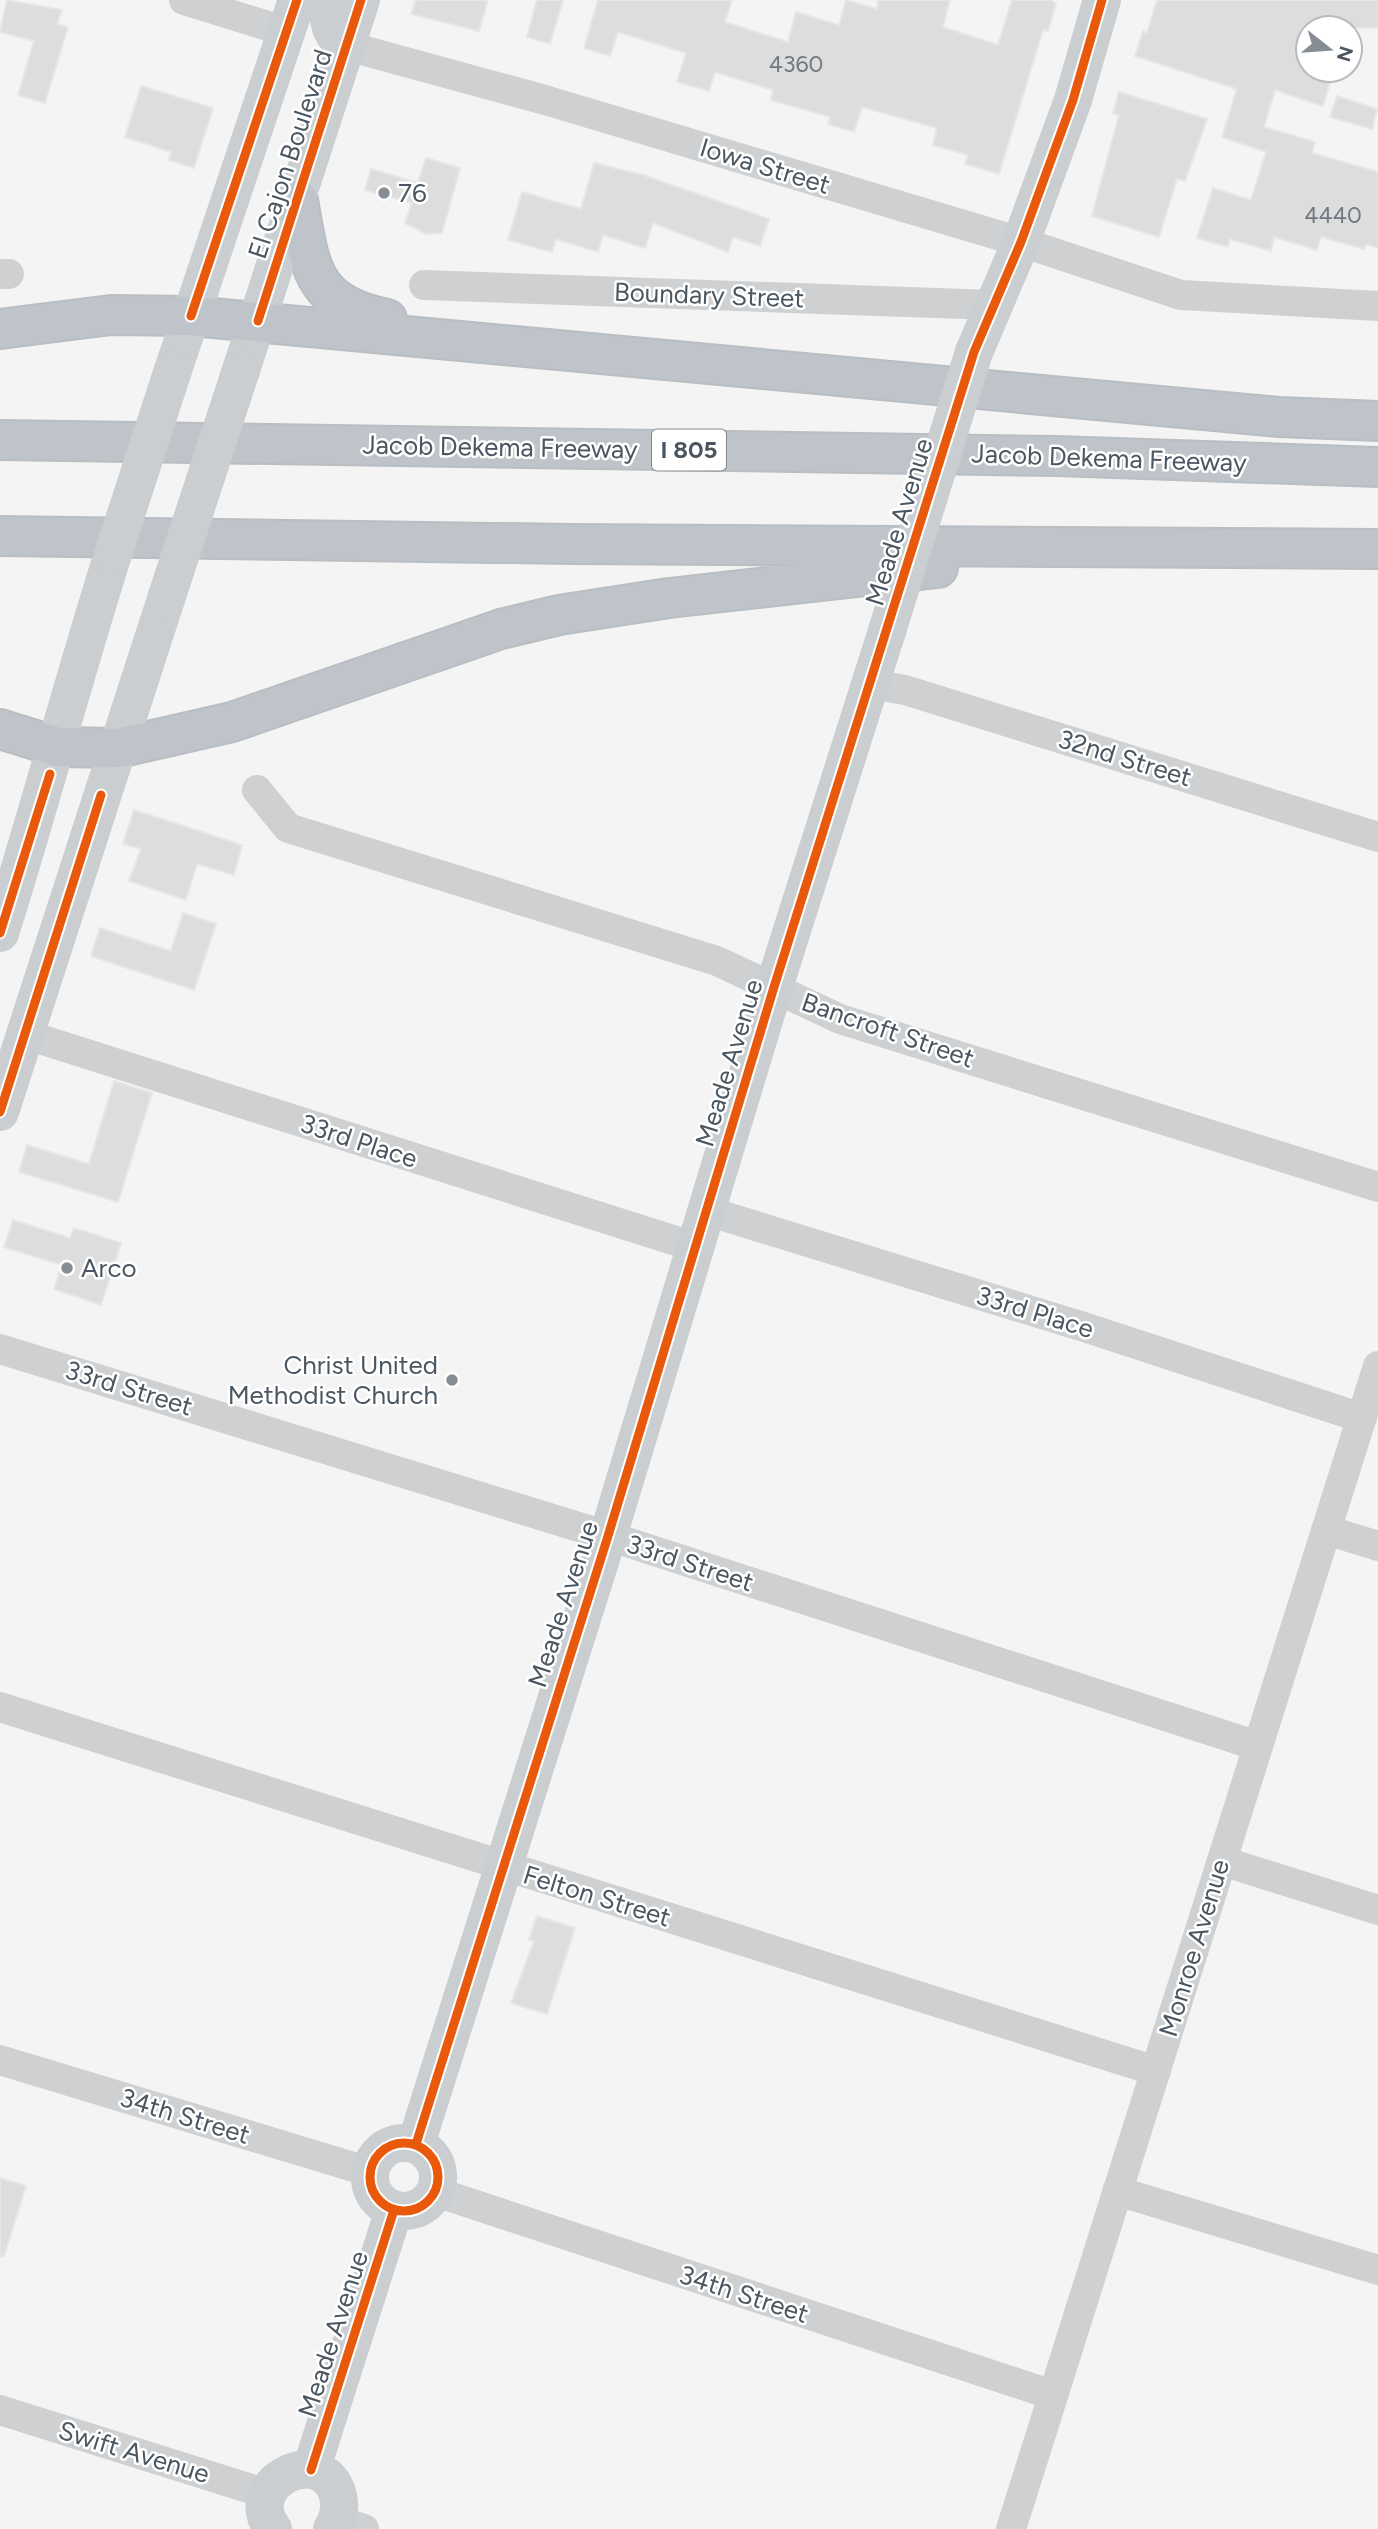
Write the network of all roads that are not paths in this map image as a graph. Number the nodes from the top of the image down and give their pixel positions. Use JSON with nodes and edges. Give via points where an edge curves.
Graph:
{"nodes":[{"id":1,"x":184,"y":0,"type":"edge"},
{"id":2,"x":330,"y":0,"type":"edge"},
{"id":3,"x":361,"y":0,"type":"edge"},
{"id":4,"x":1102,"y":0,"type":"edge"},
{"id":5,"x":292,"y":16,"type":"edge"},
{"id":6,"x":347,"y":46,"type":"junction"},
{"id":7,"x":298,"y":200,"type":"junction"},
{"id":8,"x":1021,"y":243,"type":"junction"},
{"id":9,"x":424,"y":285,"type":"dead end"},
{"id":10,"x":993,"y":305,"type":"junction"},
{"id":11,"x":1378,"y":306,"type":"edge"},
{"id":12,"x":191,"y":316,"type":"junction"},
{"id":13,"x":258,"y":321,"type":"junction"},
{"id":14,"x":0,"y":329,"type":"edge"},
{"id":15,"x":530,"y":348,"type":"junction"},
{"id":16,"x":1378,"y":421,"type":"edge"},
{"id":17,"x":0,"y":440,"type":"edge"},
{"id":18,"x":1378,"y":467,"type":"edge"},
{"id":19,"x":0,"y":536,"type":"edge"},
{"id":20,"x":1130,"y":546,"type":"junction"},
{"id":21,"x":1378,"y":549,"type":"edge"},
{"id":22,"x":870,"y":684,"type":"junction"},
{"id":23,"x":0,"y":729,"type":"edge"},
{"id":24,"x":58,"y":747,"type":"junction"},
{"id":25,"x":118,"y":748,"type":"junction"},
{"id":26,"x":257,"y":790,"type":"dead end"},
{"id":27,"x":1378,"y":836,"type":"edge"},
{"id":28,"x":0,"y":933,"type":"edge"},
{"id":29,"x":774,"y":986,"type":"junction"},
{"id":30,"x":24,"y":1034,"type":"junction"},
{"id":31,"x":0,"y":1112,"type":"edge"},
{"id":32,"x":1378,"y":1187,"type":"edge"},
{"id":33,"x":706,"y":1211,"type":"junction"},
{"id":34,"x":695,"y":1247,"type":"junction"},
{"id":35,"x":0,"y":1349,"type":"edge"},
{"id":36,"x":1378,"y":1366,"type":"edge"},
{"id":37,"x":1362,"y":1418,"type":"junction"},
{"id":38,"x":1326,"y":1530,"type":"junction"},
{"id":39,"x":608,"y":1536,"type":"junction"},
{"id":40,"x":1378,"y":1546,"type":"edge"},
{"id":41,"x":0,"y":1707,"type":"edge"},
{"id":42,"x":1258,"y":1746,"type":"junction"},
{"id":43,"x":1222,"y":1861,"type":"junction"},
{"id":44,"x":502,"y":1867,"type":"junction"},
{"id":45,"x":1378,"y":1910,"type":"edge"},
{"id":46,"x":0,"y":2060,"type":"edge"},
{"id":47,"x":1156,"y":2071,"type":"junction"},
{"id":48,"x":416,"y":2144,"type":"junction"},
{"id":49,"x":370,"y":2172,"type":"junction"},
{"id":50,"x":1117,"y":2191,"type":"junction"},
{"id":51,"x":436,"y":2192,"type":"junction"},
{"id":52,"x":394,"y":2210,"type":"junction"},
{"id":53,"x":1378,"y":2270,"type":"edge"},
{"id":54,"x":1053,"y":2395,"type":"junction"},
{"id":55,"x":0,"y":2410,"type":"edge"},
{"id":56,"x":311,"y":2470,"type":"junction"},
{"id":57,"x":270,"y":2512,"type":"edge"},
{"id":58,"x":344,"y":2526,"type":"edge"},
{"id":59,"x":1011,"y":2529,"type":"edge"}],
"edges":[{"from":1,"to":5,"type":"street"},
{"from":2,"to":6,"type":"main road","via":[[329,26]]},
{"from":3,"to":6,"type":"main road","name":"El Cajon Boulevard"},
{"from":4,"to":8,"type":"main road","name":"Meade Avenue","via":[[1073,100]]},
{"from":5,"to":12,"type":"main road","name":"El Cajon Boulevard"},
{"from":6,"to":7,"type":"main road","name":"El Cajon Boulevard"},
{"from":6,"to":8,"type":"street","name":"Iowa Street","via":[[545,100]]},
{"from":7,"to":13,"type":"main road","name":"El Cajon Boulevard"},
{"from":7,"to":15,"type":"highway","via":[[311,265],[322,287],[343,306],[374,317]]},
{"from":8,"to":10,"type":"main road","name":"Meade Avenue"},
{"from":8,"to":11,"type":"street","name":"Iowa Street","via":[[1181,295]]},
{"from":9,"to":10,"type":"street","name":"Boundary Street"},
{"from":10,"to":22,"type":"main road","name":"Meade Avenue","bridge":true,"via":[[974,352]]},
{"from":12,"to":13,"type":"highway"},
{"from":12,"to":14,"type":"highway","via":[[111,315]]},
{"from":12,"to":24,"type":"main road","name":"El Cajon Boulevard","bridge":true,"via":[[99,597]]},
{"from":13,"to":15,"type":"highway"},
{"from":13,"to":25,"type":"main road","name":"El Cajon Boulevard","bridge":true},
{"from":15,"to":16,"type":"highway","via":[[1279,417]]},
{"from":17,"to":18,"type":"highway","name":"Jacob Dekema Freeway","number":"I 805","via":[[1057,456]]},
{"from":19,"to":20,"type":"highway"},
{"from":20,"to":21,"type":"highway"},
{"from":20,"to":25,"type":"highway","via":[[669,597],[559,615],[500,629],[232,722]]},
{"from":22,"to":27,"type":"street","name":"32nd Street","via":[[905,690]]},
{"from":22,"to":29,"type":"main road","name":"Meade Avenue"},
{"from":23,"to":24,"type":"highway"},
{"from":24,"to":25,"type":"highway"},
{"from":24,"to":28,"type":"main road","name":"El Cajon Boulevard"},
{"from":25,"to":30,"type":"main road","name":"El Cajon Boulevard"},
{"from":26,"to":29,"type":"street","name":"Bancroft Street","via":[[288,828],[717,961]]},
{"from":29,"to":32,"type":"street","name":"Bancroft Street","via":[[839,1019]]},
{"from":29,"to":33,"type":"main road","name":"Meade Avenue"},
{"from":30,"to":31,"type":"main road","name":"El Cajon Boulevard"},
{"from":30,"to":34,"type":"street","name":"33rd Place"},
{"from":33,"to":34,"type":"main road","name":"Meade Avenue"},
{"from":33,"to":37,"type":"street","name":"33rd Place"},
{"from":34,"to":39,"type":"main road","name":"Meade Avenue"},
{"from":35,"to":39,"type":"street","name":"33rd Street"},
{"from":36,"to":37,"type":"street","name":"Monroe Avenue"},
{"from":37,"to":38,"type":"street","name":"Monroe Avenue"},
{"from":38,"to":40,"type":"street"},
{"from":38,"to":42,"type":"street","name":"Monroe Avenue"},
{"from":39,"to":42,"type":"street","name":"33rd Street"},
{"from":39,"to":44,"type":"main road","name":"Meade Avenue"},
{"from":41,"to":44,"type":"street","name":"Felton Street"},
{"from":42,"to":43,"type":"street","name":"Monroe Avenue"},
{"from":43,"to":45,"type":"street"},
{"from":43,"to":47,"type":"street","name":"Monroe Avenue"},
{"from":44,"to":47,"type":"street","name":"Felton Street"},
{"from":44,"to":48,"type":"main road","name":"Meade Avenue"},
{"from":46,"to":49,"type":"street","name":"34th Street"},
{"from":47,"to":50,"type":"street","name":"Monroe Avenue"},
{"from":48,"to":49,"type":"main road","via":[[382,2151]]},
{"from":48,"to":51,"type":"main road","via":[[439,2171]]},
{"from":49,"to":52,"type":"main road","via":[[374,2194]]},
{"from":50,"to":53,"type":"street"},
{"from":50,"to":54,"type":"street","name":"Monroe Avenue"},
{"from":51,"to":52,"type":"main road","via":[[421,2208]]},
{"from":51,"to":54,"type":"street","name":"34th Street"},
{"from":52,"to":56,"type":"main road","name":"Meade Avenue"},
{"from":54,"to":59,"type":"street","name":"Monroe Avenue"},
{"from":55,"to":57,"type":"street","name":"Swift Avenue"},
{"from":56,"to":57,"type":"main road","via":[[290,2471],[279,2477]]},
{"from":56,"to":58,"type":"main road","via":[[335,2487]]}]}
